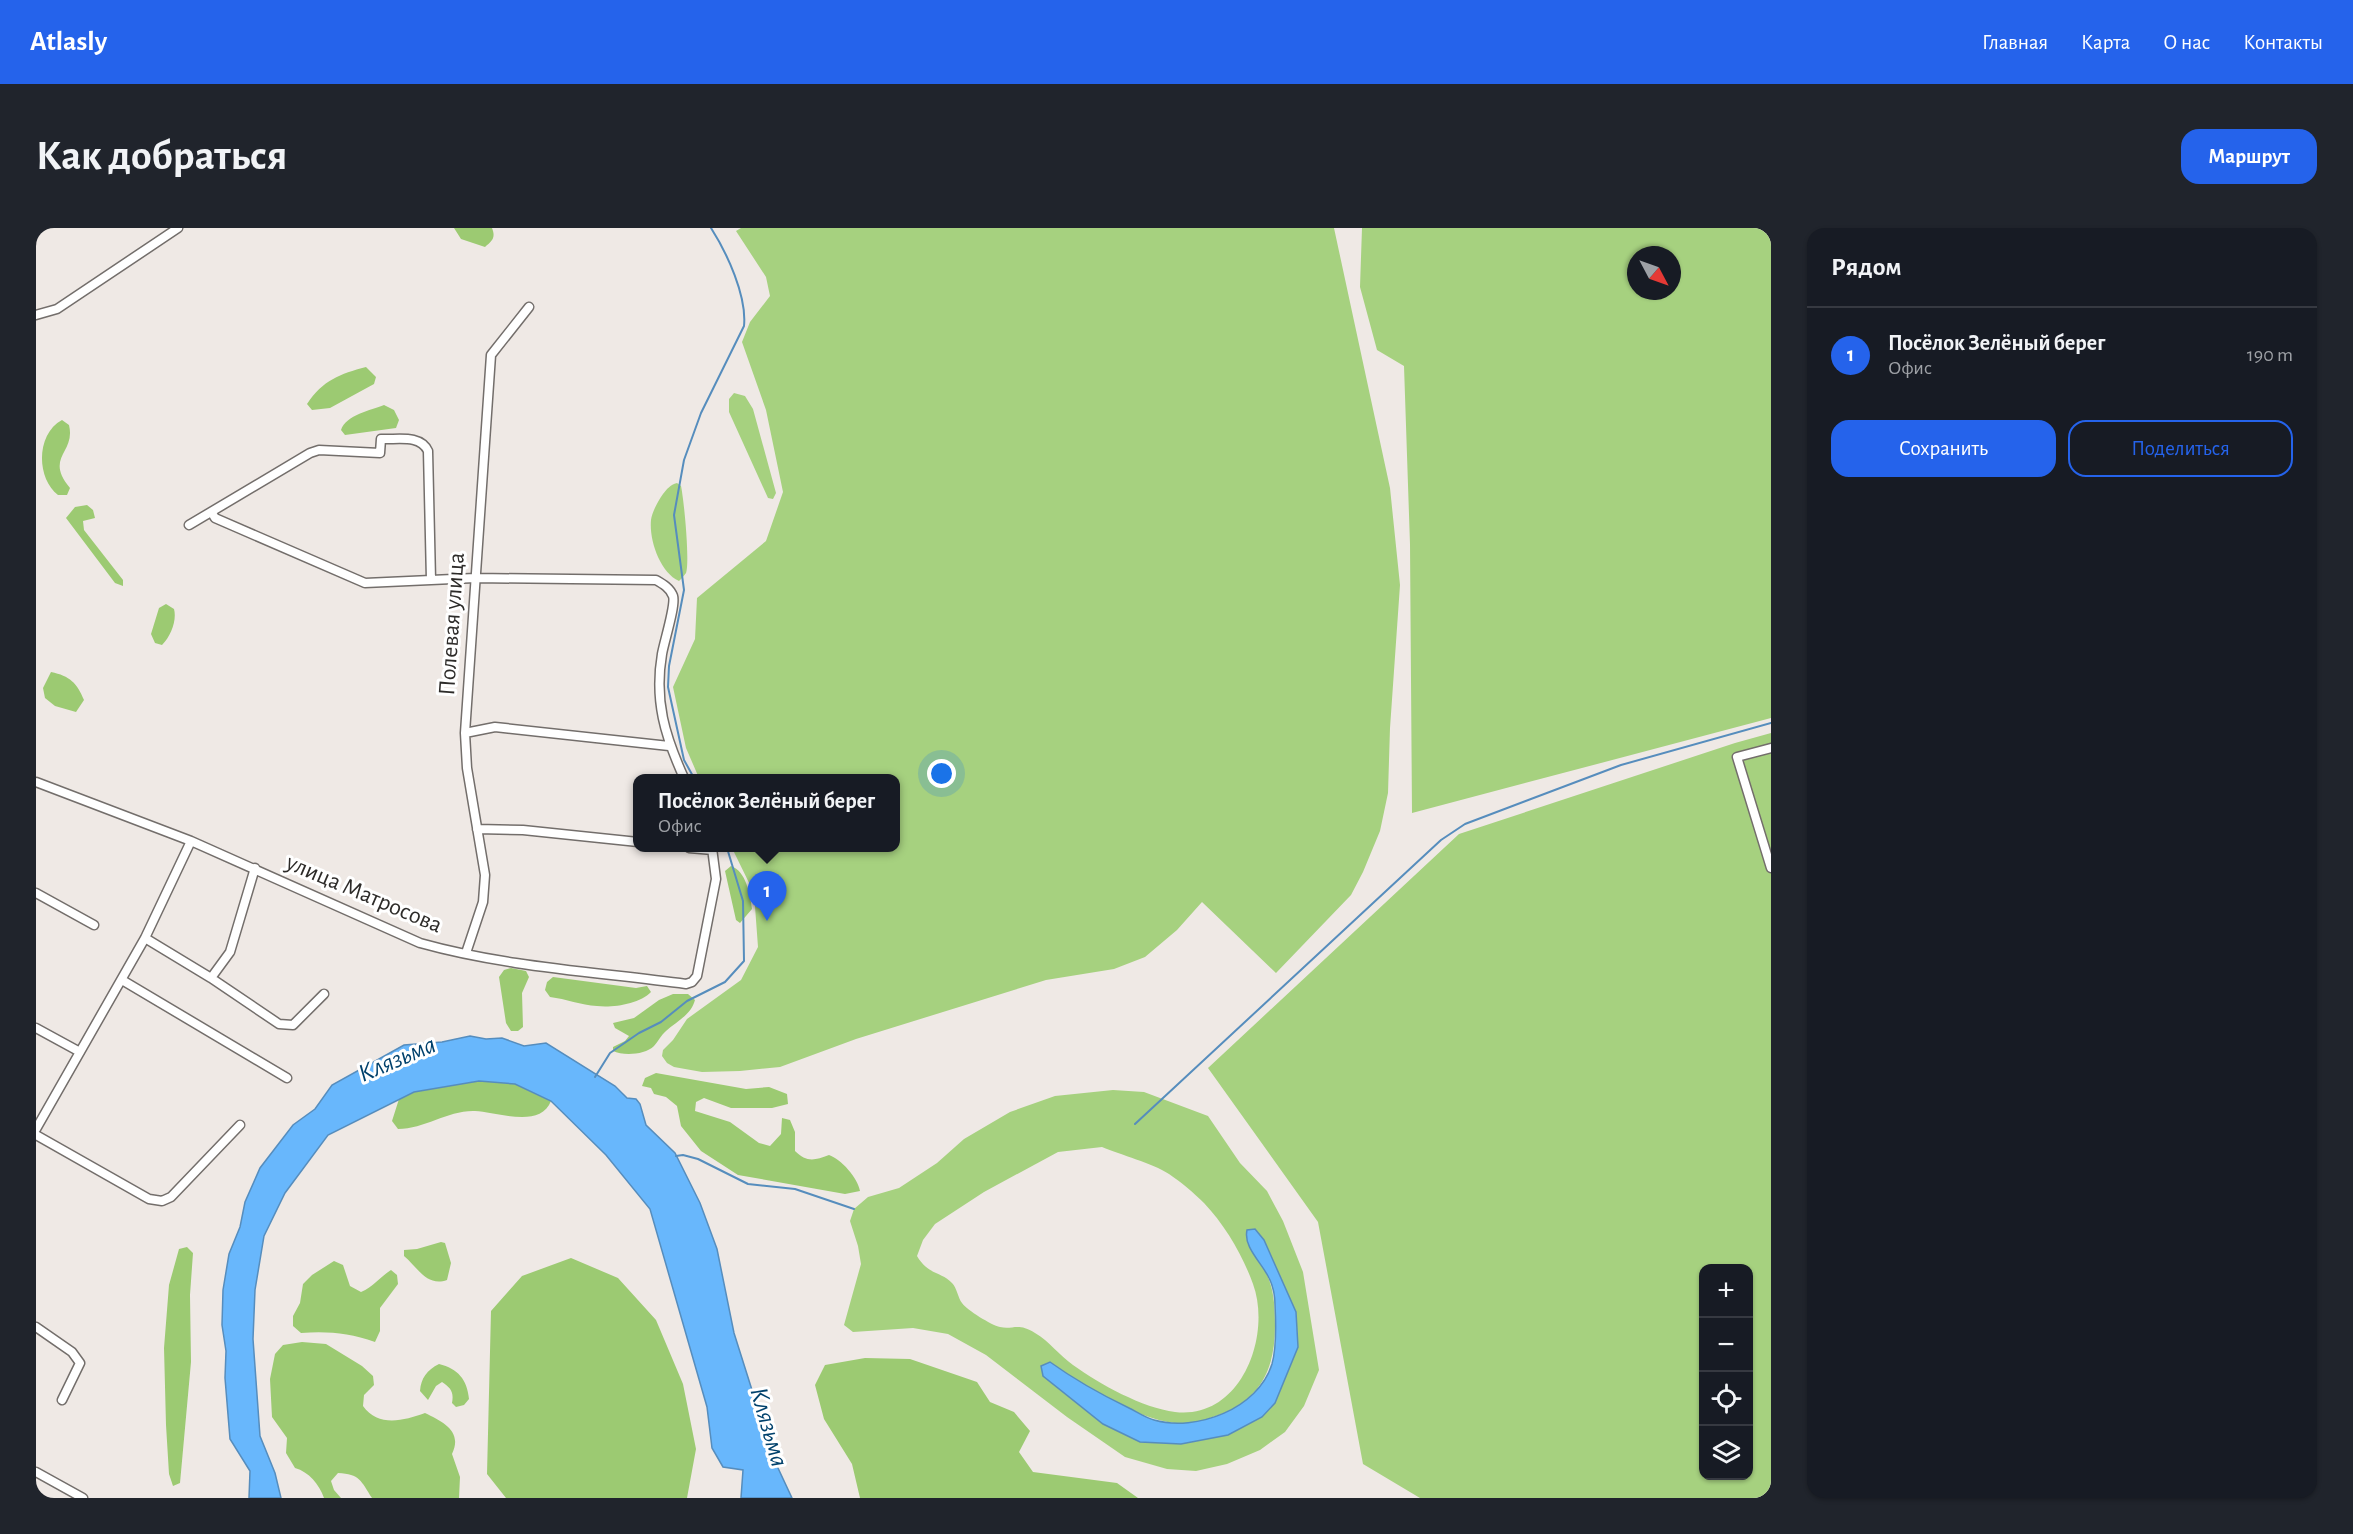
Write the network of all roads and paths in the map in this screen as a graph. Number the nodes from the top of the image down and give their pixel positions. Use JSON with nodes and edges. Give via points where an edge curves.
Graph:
{"nodes":[{"id":1,"x":178,"y":228,"type":"edge"},
{"id":2,"x":529,"y":307,"type":"dead end"},
{"id":3,"x":36,"y":315,"type":"edge"},
{"id":4,"x":212,"y":513,"type":"junction"},
{"id":5,"x":189,"y":525,"type":"dead end"},
{"id":6,"x":475,"y":578,"type":"junction"},
{"id":7,"x":431,"y":580,"type":"junction"},
{"id":8,"x":465,"y":733,"type":"junction"},
{"id":9,"x":669,"y":746,"type":"junction"},
{"id":10,"x":1771,"y":748,"type":"edge"},
{"id":11,"x":682,"y":774,"type":"edge"},
{"id":12,"x":36,"y":782,"type":"edge"},
{"id":13,"x":477,"y":829,"type":"junction"},
{"id":14,"x":191,"y":841,"type":"junction"},
{"id":15,"x":633,"y":841,"type":"edge"},
{"id":16,"x":713,"y":852,"type":"edge"},
{"id":17,"x":255,"y":868,"type":"junction"},
{"id":18,"x":1771,"y":868,"type":"edge"},
{"id":19,"x":36,"y":893,"type":"edge"},
{"id":20,"x":94,"y":926,"type":"dead end"},
{"id":21,"x":145,"y":938,"type":"junction"},
{"id":22,"x":466,"y":953,"type":"junction"},
{"id":23,"x":211,"y":978,"type":"junction"},
{"id":24,"x":122,"y":980,"type":"junction"},
{"id":25,"x":324,"y":994,"type":"dead end"},
{"id":26,"x":36,"y":1028,"type":"edge"},
{"id":27,"x":80,"y":1052,"type":"junction"},
{"id":28,"x":287,"y":1078,"type":"dead end"},
{"id":29,"x":240,"y":1125,"type":"dead end"},
{"id":30,"x":36,"y":1129,"type":"edge"},
{"id":31,"x":36,"y":1135,"type":"edge"},
{"id":32,"x":36,"y":1327,"type":"edge"},
{"id":33,"x":62,"y":1400,"type":"dead end"},
{"id":34,"x":36,"y":1472,"type":"edge"},
{"id":35,"x":83,"y":1498,"type":"edge"}],
"edges":[{"from":1,"to":3,"type":"street","via":[[57,309]]},
{"from":2,"to":6,"type":"street","name":"Полевая улица","via":[[491,355]]},
{"from":4,"to":5,"type":"street"},
{"from":4,"to":7,"type":"street","via":[[215,518],[355,580]]},
{"from":4,"to":7,"type":"street","via":[[310,453],[380,453],[381,439],[418,440],[428,451]]},
{"from":6,"to":7,"type":"street"},
{"from":6,"to":8,"type":"street","name":"Полевая улица"},
{"from":6,"to":9,"type":"street","via":[[656,580],[669,588],[674,597],[659,681],[661,718]]},
{"from":8,"to":9,"type":"street","via":[[495,727]]},
{"from":8,"to":13,"type":"street","name":"Полевая улица"},
{"from":9,"to":11,"type":"street"},
{"from":10,"to":18,"type":"street","via":[[1737,757]]},
{"from":12,"to":14,"type":"street","name":"улица Матросова"},
{"from":13,"to":15,"type":"street"},
{"from":13,"to":22,"type":"street","name":"Полевая улица","via":[[485,875],[483,902]]},
{"from":14,"to":17,"type":"street","name":"улица Матросова"},
{"from":14,"to":21,"type":"street"},
{"from":16,"to":22,"type":"street","name":"улица Матросова","via":[[716,879],[697,976],[692,982]]},
{"from":17,"to":22,"type":"street","name":"улица Матросова","via":[[420,943]]},
{"from":17,"to":23,"type":"street","via":[[230,952]]},
{"from":19,"to":20,"type":"street"},
{"from":21,"to":23,"type":"street"},
{"from":21,"to":24,"type":"street"},
{"from":23,"to":25,"type":"street","via":[[279,1024],[293,1025]]},
{"from":24,"to":27,"type":"street"},
{"from":24,"to":28,"type":"street"},
{"from":26,"to":27,"type":"street"},
{"from":27,"to":30,"type":"street"},
{"from":29,"to":31,"type":"street","via":[[171,1197],[162,1201],[149,1199]]},
{"from":32,"to":33,"type":"street","via":[[72,1352],[80,1363]]},
{"from":34,"to":35,"type":"street"}]}
